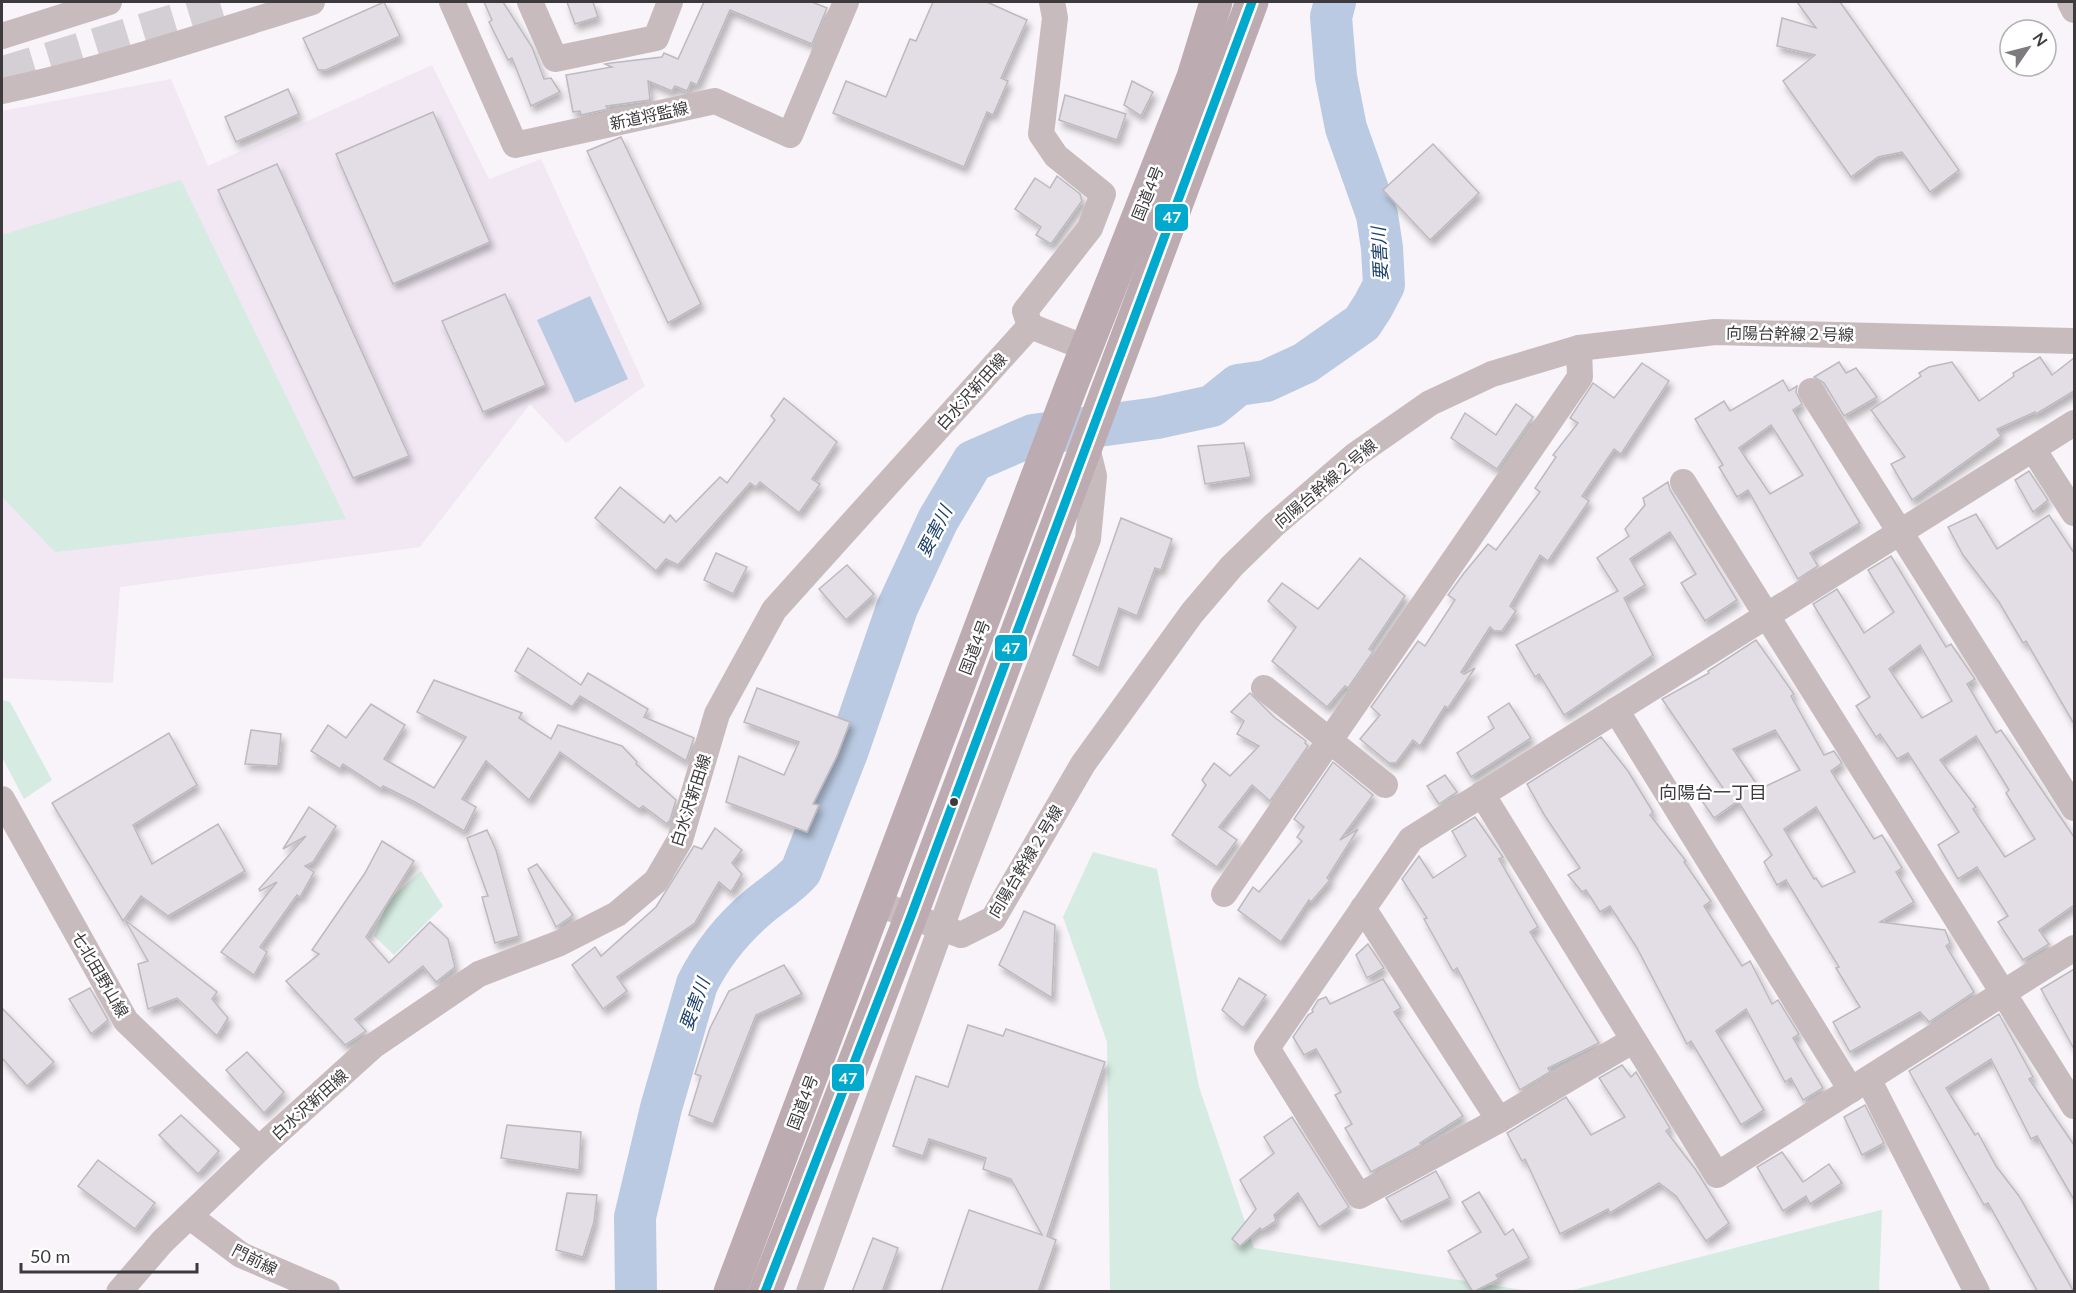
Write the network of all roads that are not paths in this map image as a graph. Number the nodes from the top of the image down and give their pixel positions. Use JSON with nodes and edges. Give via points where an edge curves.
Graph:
{"nodes":[{"id":1,"x":109,"y":2,"type":"edge"},
{"id":2,"x":312,"y":2,"type":"edge"},
{"id":3,"x":452,"y":2,"type":"edge"},
{"id":4,"x":530,"y":2,"type":"edge"},
{"id":5,"x":670,"y":2,"type":"edge"},
{"id":6,"x":846,"y":2,"type":"edge"},
{"id":7,"x":1052,"y":2,"type":"edge"},
{"id":8,"x":1216,"y":2,"type":"edge"},
{"id":9,"x":1252,"y":2,"type":"edge"},
{"id":10,"x":2070,"y":2,"type":"edge"},
{"id":11,"x":2074,"y":10,"type":"edge"},
{"id":12,"x":2,"y":36,"type":"edge"},
{"id":13,"x":2,"y":89,"type":"edge"},
{"id":14,"x":1030,"y":326,"type":"junction"},
{"id":15,"x":2074,"y":341,"type":"edge"},
{"id":16,"x":1086,"y":348,"type":"junction"},
{"id":17,"x":1579,"y":348,"type":"junction"},
{"id":18,"x":1811,"y":392,"type":"dead end"},
{"id":19,"x":2074,"y":423,"type":"edge"},
{"id":20,"x":1087,"y":448,"type":"junction"},
{"id":21,"x":2034,"y":449,"type":"junction"},
{"id":22,"x":1683,"y":482,"type":"dead end"},
{"id":23,"x":2074,"y":513,"type":"edge"},
{"id":24,"x":1900,"y":532,"type":"junction"},
{"id":25,"x":1767,"y":615,"type":"junction"},
{"id":26,"x":1264,"y":688,"type":"dead end"},
{"id":27,"x":1616,"y":710,"type":"junction"},
{"id":28,"x":1329,"y":740,"type":"junction"},
{"id":29,"x":1385,"y":785,"type":"dead end"},
{"id":30,"x":1482,"y":794,"type":"junction"},
{"id":31,"x":2,"y":799,"type":"edge"},
{"id":32,"x":2074,"y":808,"type":"edge"},
{"id":33,"x":1224,"y":894,"type":"dead end"},
{"id":34,"x":877,"y":903,"type":"junction"},
{"id":35,"x":1364,"y":908,"type":"junction"},
{"id":36,"x":911,"y":916,"type":"junction"},
{"id":37,"x":942,"y":928,"type":"junction"},
{"id":38,"x":2074,"y":948,"type":"edge"},
{"id":39,"x":2004,"y":993,"type":"junction"},
{"id":40,"x":1632,"y":1041,"type":"junction"},
{"id":41,"x":1859,"y":1085,"type":"junction"},
{"id":42,"x":2074,"y":1106,"type":"edge"},
{"id":43,"x":1499,"y":1120,"type":"junction"},
{"id":44,"x":259,"y":1149,"type":"junction"},
{"id":45,"x":189,"y":1216,"type":"junction"},
{"id":46,"x":119,"y":1292,"type":"edge"},
{"id":47,"x":327,"y":1292,"type":"edge"},
{"id":48,"x":730,"y":1292,"type":"edge"},
{"id":49,"x":765,"y":1292,"type":"edge"},
{"id":50,"x":809,"y":1292,"type":"edge"},
{"id":51,"x":1977,"y":1292,"type":"edge"}],
"edges":[{"from":1,"to":12,"type":"street"},
{"from":2,"to":13,"type":"street","via":[[56,79]]},
{"from":3,"to":6,"type":"street","name":"新道将監線","via":[[515,145],[715,101],[790,135]]},
{"from":4,"to":5,"type":"street","via":[[555,59],[656,38]]},
{"from":7,"to":14,"type":"street","via":[[1055,18],[1041,135],[1056,156],[1103,194],[1090,228],[1025,310]]},
{"from":8,"to":16,"type":"highway","name":"国道4号","via":[[1193,77]]},
{"from":9,"to":20,"type":"highway","name":"国道4号"},
{"from":10,"to":11,"type":"street"},
{"from":14,"to":16,"type":"street"},
{"from":14,"to":44,"type":"street","name":"白水沢新田線","via":[[774,610],[717,714],[680,840],[656,881],[617,914],[560,944],[479,974],[373,1046]]},
{"from":15,"to":17,"type":"street","name":"向陽台幹線２号線","via":[[1715,332]]},
{"from":16,"to":34,"type":"highway","name":"国道4号"},
{"from":17,"to":28,"type":"street","via":[[1580,377]]},
{"from":17,"to":37,"type":"street","name":"向陽台幹線２号線","via":[[1492,374],[1430,403],[1354,456],[1273,526],[1232,566],[1147,674],[1083,764],[993,919],[961,935]]},
{"from":18,"to":24,"type":"street"},
{"from":19,"to":21,"type":"street"},
{"from":20,"to":36,"type":"highway","name":"国道4号"},
{"from":20,"to":37,"type":"street","via":[[1094,476],[1088,539]]},
{"from":21,"to":23,"type":"street"},
{"from":21,"to":24,"type":"street"},
{"from":22,"to":25,"type":"street"},
{"from":24,"to":25,"type":"street"},
{"from":24,"to":32,"type":"street"},
{"from":25,"to":27,"type":"street"},
{"from":25,"to":39,"type":"street"},
{"from":26,"to":28,"type":"street"},
{"from":27,"to":30,"type":"street"},
{"from":27,"to":41,"type":"street"},
{"from":28,"to":29,"type":"street"},
{"from":28,"to":33,"type":"street"},
{"from":30,"to":35,"type":"street","via":[[1411,839]]},
{"from":30,"to":40,"type":"street"},
{"from":31,"to":44,"type":"street","name":"七北田野山線","via":[[126,1021]]},
{"from":34,"to":36,"type":"street","name":"向陽台幹線２号線"},
{"from":34,"to":48,"type":"highway","name":"国道4号"},
{"from":35,"to":43,"type":"street"},
{"from":35,"to":43,"type":"street","via":[[1267,1048],[1359,1196]]},
{"from":36,"to":37,"type":"street","name":"向陽台幹線２号線"},
{"from":36,"to":49,"type":"highway","name":"国道4号"},
{"from":37,"to":50,"type":"street"},
{"from":38,"to":39,"type":"street"},
{"from":39,"to":41,"type":"street"},
{"from":39,"to":42,"type":"street"},
{"from":40,"to":41,"type":"street","via":[[1717,1175]]},
{"from":40,"to":43,"type":"street"},
{"from":41,"to":51,"type":"street"},
{"from":44,"to":45,"type":"street","name":"白水沢新田線"},
{"from":45,"to":46,"type":"street","name":"白水沢新田線"},
{"from":45,"to":47,"type":"street","name":"門前線","via":[[241,1255]]}]}
